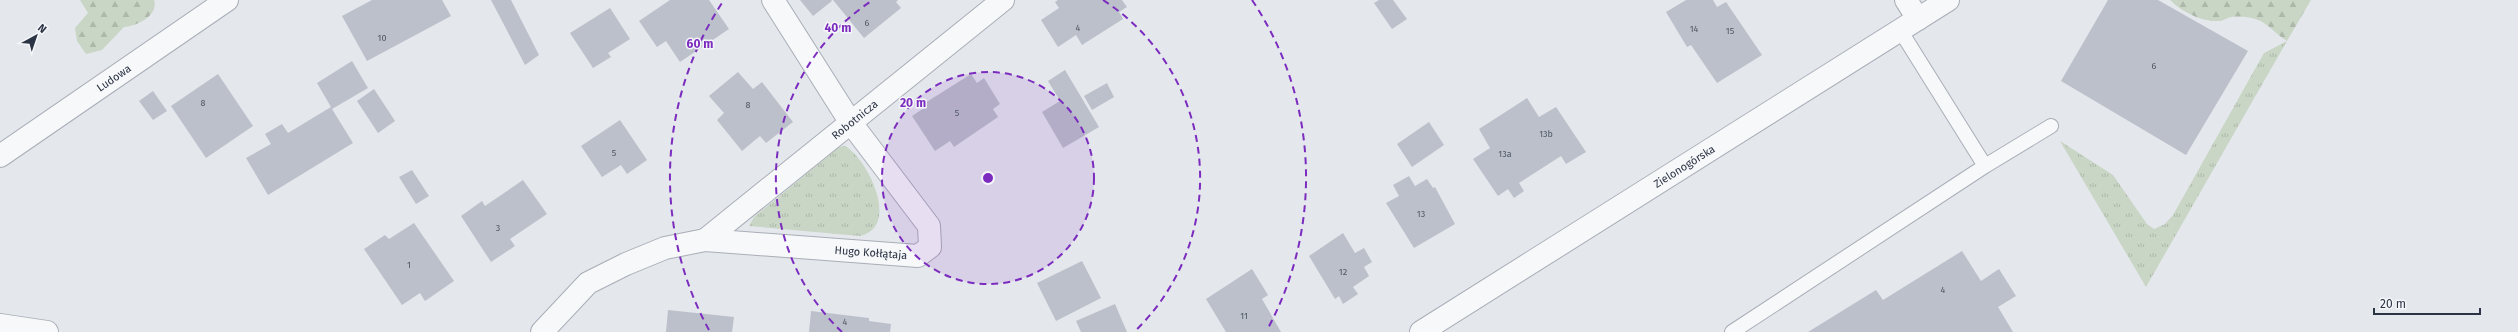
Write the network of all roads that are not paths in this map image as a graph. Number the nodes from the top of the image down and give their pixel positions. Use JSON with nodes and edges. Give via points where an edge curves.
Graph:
{"nodes":[{"id":1,"x":227,"y":0,"type":"edge"},
{"id":2,"x":773,"y":0,"type":"edge"},
{"id":3,"x":1003,"y":0,"type":"edge"},
{"id":4,"x":1906,"y":0,"type":"edge"},
{"id":5,"x":1948,"y":0,"type":"edge"},
{"id":6,"x":1909,"y":24,"type":"junction"},
{"id":7,"x":851,"y":122,"type":"junction"},
{"id":8,"x":2051,"y":126,"type":"dead end"},
{"id":9,"x":0,"y":156,"type":"edge"},
{"id":10,"x":1985,"y":166,"type":"junction"},
{"id":11,"x":705,"y":240,"type":"junction"},
{"id":12,"x":0,"y":325,"type":"edge"},
{"id":13,"x":47,"y":332,"type":"edge"},
{"id":14,"x":542,"y":332,"type":"edge"},
{"id":15,"x":1421,"y":332,"type":"edge"},
{"id":16,"x":1732,"y":332,"type":"edge"}],
"edges":[{"from":1,"to":9,"type":"street","name":"Ludowa"},
{"from":2,"to":7,"type":"street","name":"Hugo Kołłątaja"},
{"from":3,"to":7,"type":"street","name":"Robotnicza"},
{"from":4,"to":6,"type":"street"},
{"from":5,"to":6,"type":"street","name":"Zielonogórska"},
{"from":6,"to":10,"type":"lane"},
{"from":6,"to":15,"type":"street","name":"Zielonogórska"},
{"from":7,"to":11,"type":"street","name":"Robotnicza"},
{"from":7,"to":11,"type":"street","name":"Hugo Kołłątaja","via":[[929,226],[930,247],[918,256]]},
{"from":8,"to":10,"type":"lane"},
{"from":10,"to":16,"type":"lane"},
{"from":11,"to":14,"type":"street","name":"Hugo Kołłątaja","via":[[665,248],[588,283]]},
{"from":12,"to":13,"type":"street"}]}
